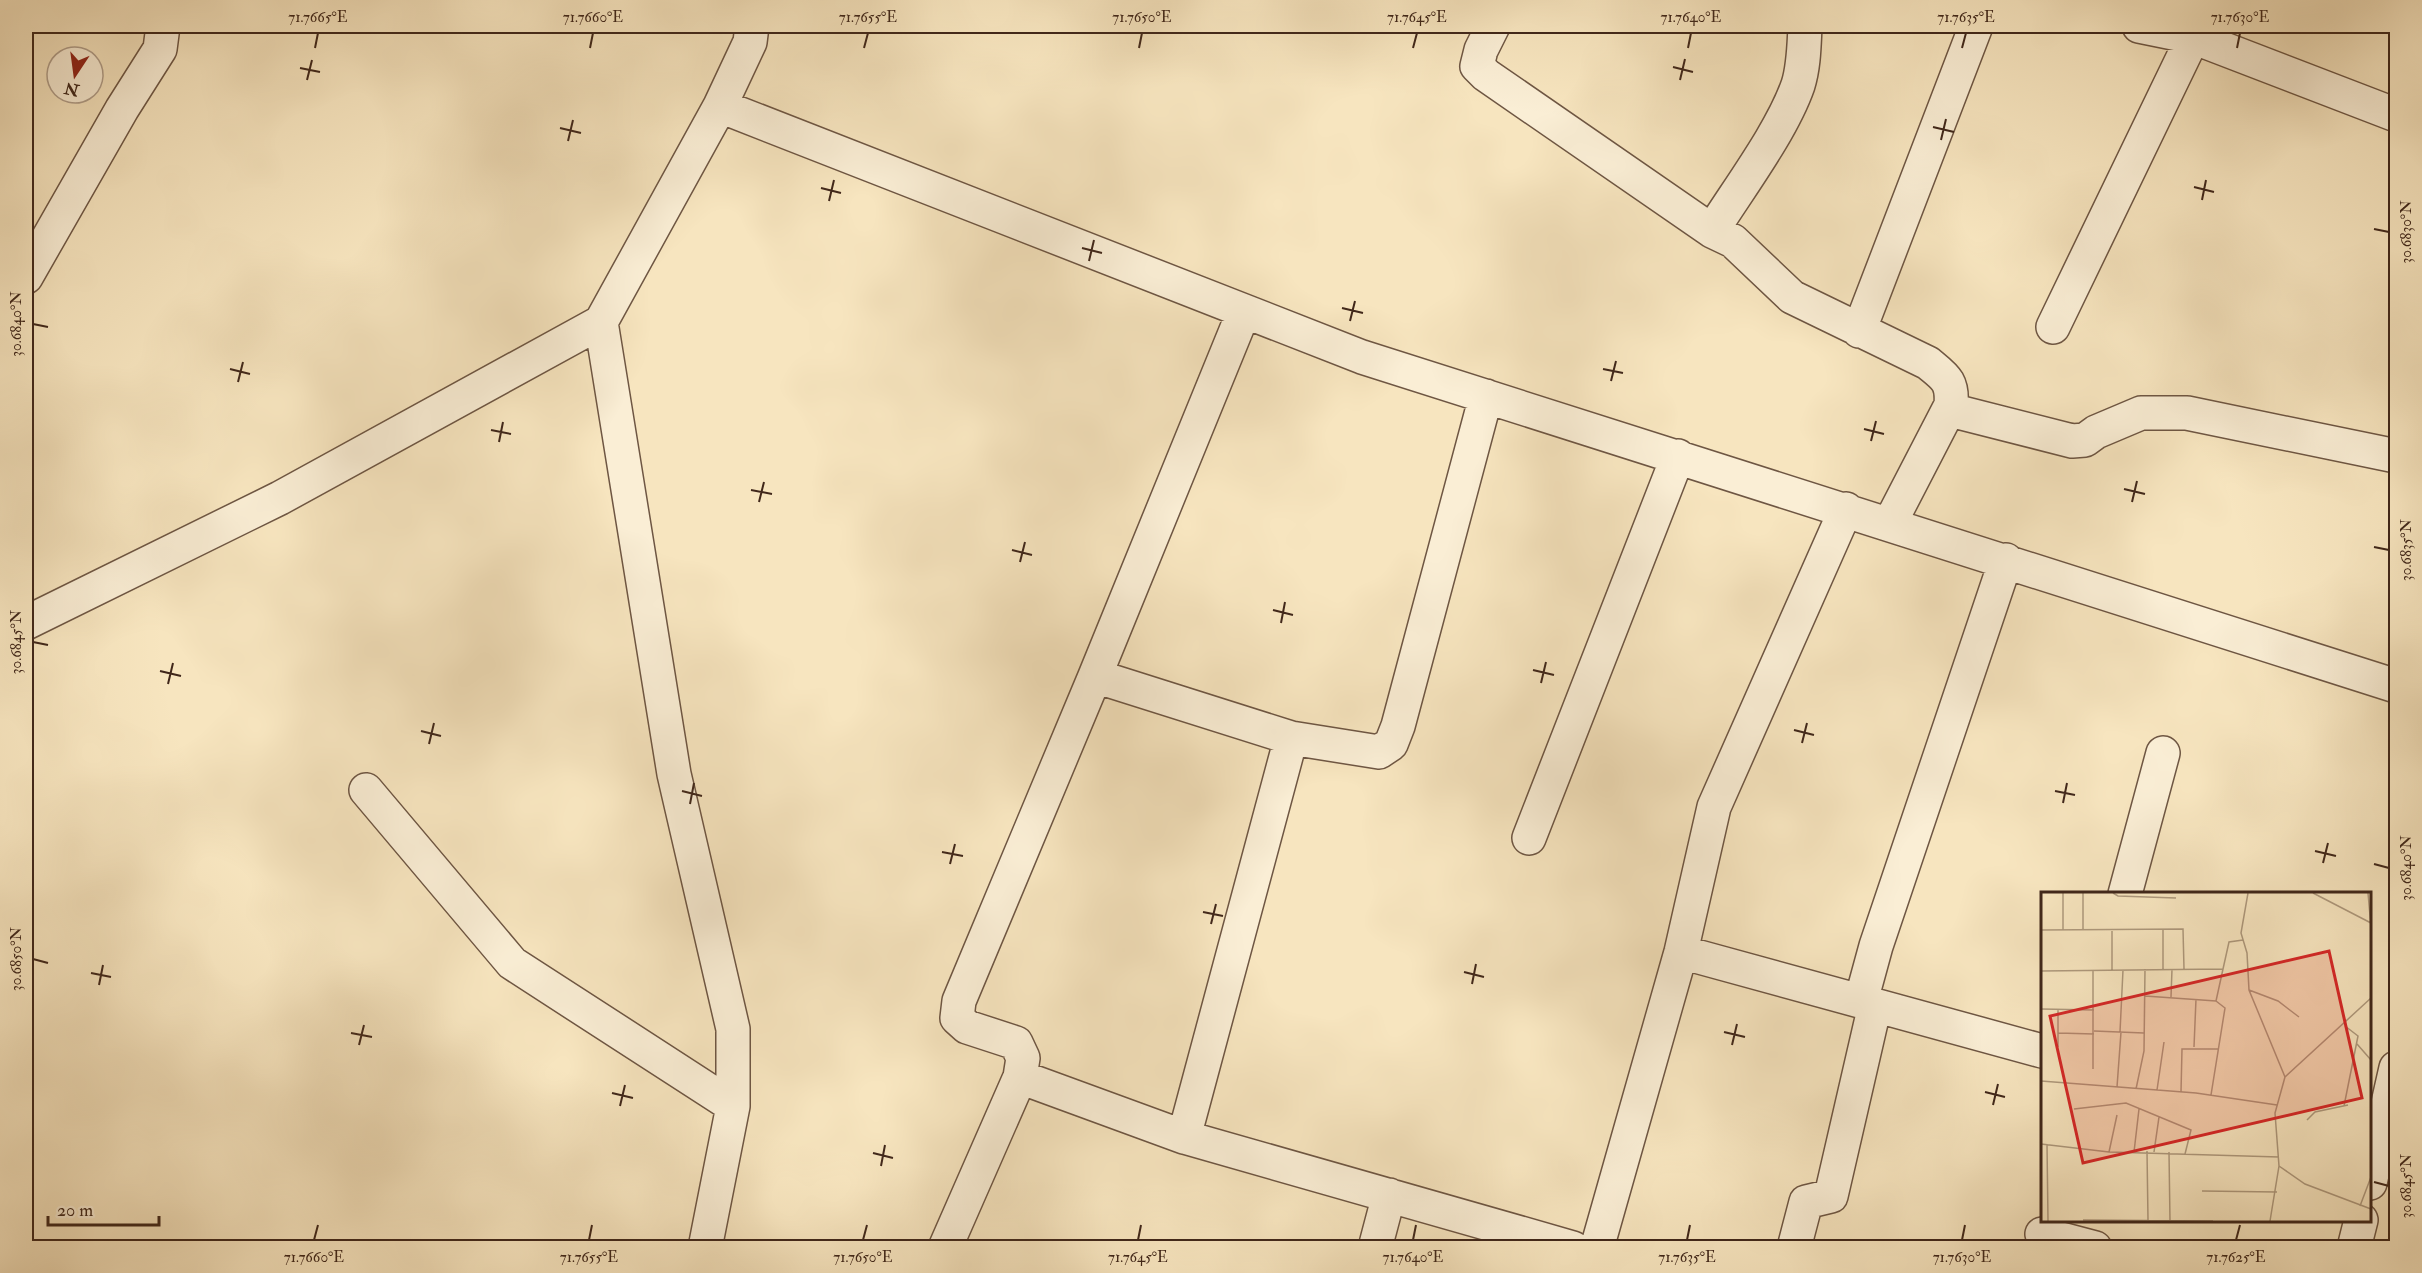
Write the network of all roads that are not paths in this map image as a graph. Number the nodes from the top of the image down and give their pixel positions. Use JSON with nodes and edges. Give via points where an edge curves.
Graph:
{"nodes":[{"id":1,"x":163,"y":26,"type":"edge"},
{"id":2,"x":752,"y":26,"type":"edge"},
{"id":3,"x":1493,"y":26,"type":"edge"},
{"id":4,"x":1805,"y":26,"type":"edge"},
{"id":5,"x":1976,"y":26,"type":"edge"},
{"id":6,"x":2139,"y":26,"type":"edge"},
{"id":7,"x":2193,"y":37,"type":"junction"},
{"id":8,"x":720,"y":106,"type":"junction"},
{"id":9,"x":2397,"y":115,"type":"edge"},
{"id":10,"x":1712,"y":231,"type":"junction"},
{"id":11,"x":26,"y":277,"type":"edge"},
{"id":12,"x":1244,"y":310,"type":"junction"},
{"id":13,"x":601,"y":322,"type":"junction"},
{"id":14,"x":2053,"y":327,"type":"dead end"},
{"id":15,"x":1859,"y":331,"type":"junction"},
{"id":16,"x":1486,"y":396,"type":"junction"},
{"id":17,"x":1951,"y":405,"type":"junction"},
{"id":18,"x":1678,"y":456,"type":"junction"},
{"id":19,"x":2397,"y":456,"type":"edge"},
{"id":20,"x":1846,"y":509,"type":"junction"},
{"id":21,"x":1890,"y":523,"type":"junction"},
{"id":22,"x":2006,"y":560,"type":"junction"},
{"id":23,"x":26,"y":623,"type":"edge"},
{"id":24,"x":1095,"y":676,"type":"junction"},
{"id":25,"x":2397,"y":686,"type":"edge"},
{"id":26,"x":1291,"y":738,"type":"junction"},
{"id":27,"x":2163,"y":753,"type":"dead end"},
{"id":28,"x":366,"y":789,"type":"dead end"},
{"id":29,"x":1529,"y":838,"type":"dead end"},
{"id":30,"x":2126,"y":892,"type":"edge"},
{"id":31,"x":1681,"y":952,"type":"junction"},
{"id":32,"x":1868,"y":1003,"type":"junction"},
{"id":33,"x":2041,"y":1050,"type":"edge"},
{"id":34,"x":2397,"y":1068,"type":"edge"},
{"id":35,"x":1020,"y":1077,"type":"junction"},
{"id":36,"x":733,"y":1106,"type":"junction"},
{"id":37,"x":2377,"y":1116,"type":"edge"},
{"id":38,"x":1184,"y":1137,"type":"junction"},
{"id":39,"x":2371,"y":1173,"type":"edge"},
{"id":40,"x":1389,"y":1195,"type":"junction"},
{"id":41,"x":2361,"y":1222,"type":"edge"},
{"id":42,"x":2042,"y":1234,"type":"edge"},
{"id":43,"x":705,"y":1248,"type":"edge"},
{"id":44,"x":945,"y":1248,"type":"edge"},
{"id":45,"x":1375,"y":1248,"type":"edge"},
{"id":46,"x":1573,"y":1248,"type":"edge"},
{"id":47,"x":1597,"y":1248,"type":"edge"},
{"id":48,"x":1794,"y":1248,"type":"edge"},
{"id":49,"x":2095,"y":1248,"type":"edge"},
{"id":50,"x":2354,"y":1248,"type":"edge"}],
"edges":[{"from":1,"to":11,"type":"street","via":[[160,50]]},
{"from":2,"to":8,"type":"street","via":[[750,42]]},
{"from":3,"to":10,"type":"street","via":[[1477,66],[1486,75]]},
{"from":4,"to":10,"type":"street","via":[[1804,54],[1788,109]]},
{"from":5,"to":15,"type":"street"},
{"from":6,"to":7,"type":"street"},
{"from":7,"to":9,"type":"street"},
{"from":7,"to":14,"type":"street"},
{"from":8,"to":12,"type":"street"},
{"from":8,"to":13,"type":"street"},
{"from":10,"to":15,"type":"street","via":[[1733,241],[1792,297]]},
{"from":12,"to":16,"type":"street","via":[[1362,357]]},
{"from":12,"to":24,"type":"street"},
{"from":13,"to":23,"type":"street","via":[[280,498]]},
{"from":13,"to":36,"type":"street","via":[[674,774],[733,1029]]},
{"from":15,"to":17,"type":"street","via":[[1928,363],[1952,389]]},
{"from":16,"to":18,"type":"street"},
{"from":16,"to":26,"type":"street","via":[[1391,744],[1379,752]]},
{"from":17,"to":19,"type":"street","via":[[1958,412],[2072,441],[2085,440],[2141,413],[2187,413]]},
{"from":17,"to":21,"type":"street"},
{"from":18,"to":20,"type":"street"},
{"from":18,"to":29,"type":"street"},
{"from":20,"to":21,"type":"street"},
{"from":20,"to":31,"type":"street","via":[[1714,807]]},
{"from":21,"to":22,"type":"street"},
{"from":22,"to":25,"type":"street"},
{"from":22,"to":32,"type":"street","via":[[1876,946]]},
{"from":24,"to":26,"type":"street"},
{"from":24,"to":35,"type":"street","via":[[959,1001],[957,1018],[967,1028],[1016,1043],[1023,1058]]},
{"from":26,"to":38,"type":"street"},
{"from":27,"to":30,"type":"street"},
{"from":28,"to":36,"type":"street","via":[[512,963]]},
{"from":31,"to":32,"type":"street"},
{"from":31,"to":47,"type":"street"},
{"from":32,"to":33,"type":"street"},
{"from":32,"to":48,"type":"street","via":[[1831,1196],[1806,1202]]},
{"from":34,"to":37,"type":"street"},
{"from":35,"to":38,"type":"street"},
{"from":35,"to":44,"type":"street"},
{"from":36,"to":43,"type":"street"},
{"from":37,"to":39,"type":"street"},
{"from":38,"to":40,"type":"street"},
{"from":40,"to":45,"type":"street"},
{"from":40,"to":46,"type":"street"},
{"from":41,"to":50,"type":"street"},
{"from":42,"to":49,"type":"street"}]}
